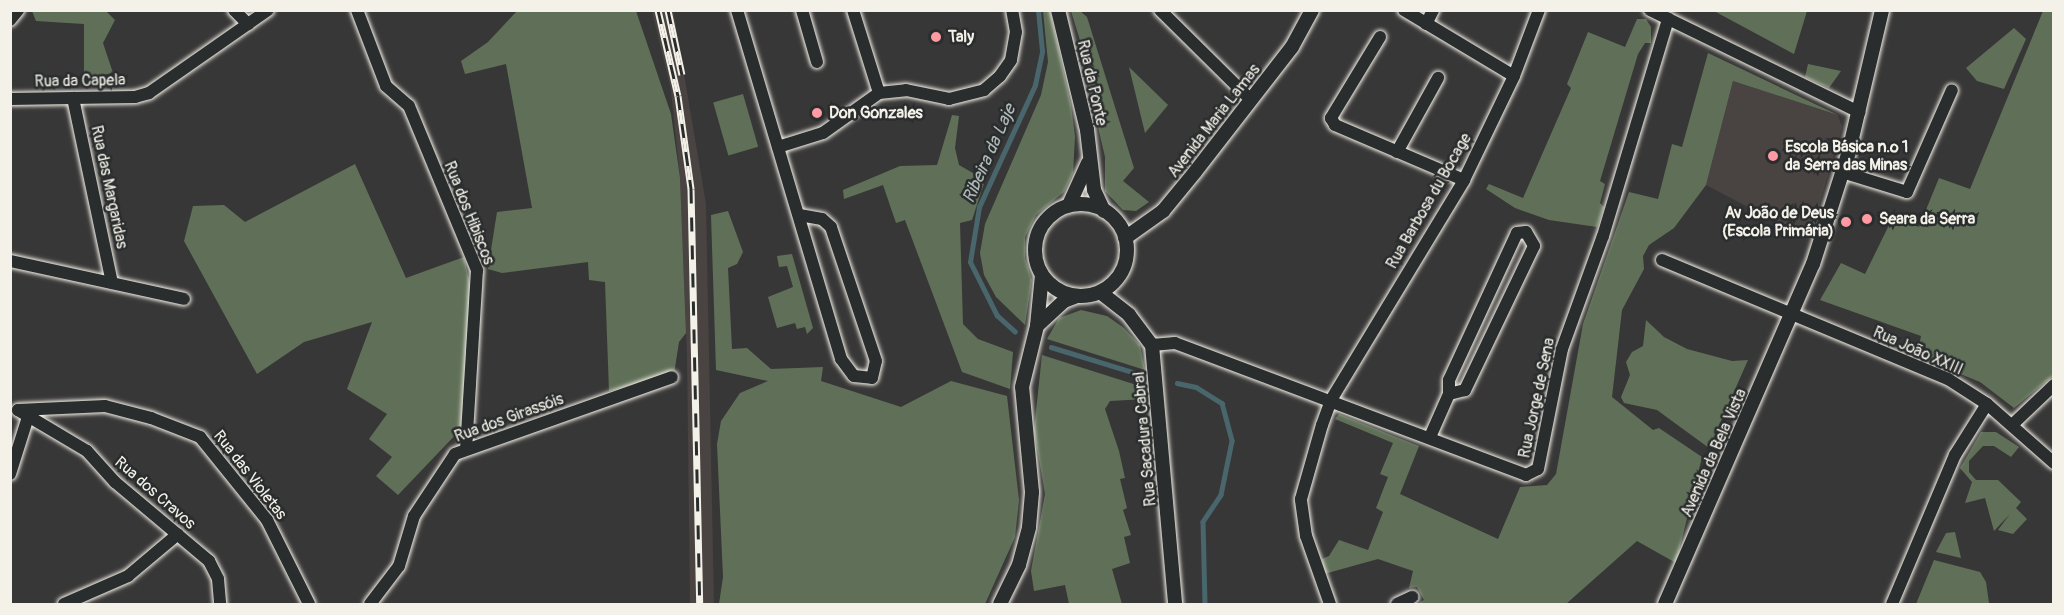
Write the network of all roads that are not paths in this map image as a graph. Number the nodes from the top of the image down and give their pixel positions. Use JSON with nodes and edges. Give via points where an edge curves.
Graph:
{"nodes":[{"id":1,"x":18,"y":10,"type":"edge"},
{"id":2,"x":234,"y":10,"type":"edge"},
{"id":3,"x":268,"y":10,"type":"edge"},
{"id":4,"x":357,"y":10,"type":"edge"},
{"id":5,"x":737,"y":10,"type":"edge"},
{"id":6,"x":802,"y":10,"type":"edge"},
{"id":7,"x":853,"y":10,"type":"edge"},
{"id":8,"x":1012,"y":10,"type":"edge"},
{"id":9,"x":1058,"y":10,"type":"edge"},
{"id":10,"x":1160,"y":10,"type":"edge"},
{"id":11,"x":1312,"y":10,"type":"edge"},
{"id":12,"x":1404,"y":10,"type":"edge"},
{"id":13,"x":1433,"y":10,"type":"edge"},
{"id":14,"x":1539,"y":10,"type":"edge"},
{"id":15,"x":1650,"y":10,"type":"edge"},
{"id":16,"x":1882,"y":10,"type":"edge"},
{"id":17,"x":1668,"y":19,"type":"junction"},
{"id":18,"x":10,"y":20,"type":"edge"},
{"id":19,"x":248,"y":24,"type":"junction"},
{"id":20,"x":1426,"y":24,"type":"junction"},
{"id":21,"x":1380,"y":37,"type":"dead end"},
{"id":22,"x":817,"y":62,"type":"dead end"},
{"id":23,"x":1514,"y":76,"type":"junction"},
{"id":24,"x":1438,"y":78,"type":"dead end"},
{"id":25,"x":1952,"y":90,"type":"dead end"},
{"id":26,"x":879,"y":93,"type":"junction"},
{"id":27,"x":73,"y":98,"type":"junction"},
{"id":28,"x":10,"y":99,"type":"edge"},
{"id":29,"x":1251,"y":100,"type":"junction"},
{"id":30,"x":1859,"y":112,"type":"junction"},
{"id":31,"x":778,"y":147,"type":"junction"},
{"id":32,"x":1397,"y":152,"type":"junction"},
{"id":33,"x":1088,"y":163,"type":"junction"},
{"id":34,"x":1842,"y":172,"type":"junction"},
{"id":35,"x":1464,"y":180,"type":"junction"},
{"id":36,"x":1069,"y":205,"type":"junction"},
{"id":37,"x":1104,"y":211,"type":"junction"},
{"id":38,"x":799,"y":215,"type":"junction"},
{"id":39,"x":1125,"y":237,"type":"junction"},
{"id":40,"x":1662,"y":260,"type":"dead end"},
{"id":41,"x":10,"y":261,"type":"edge"},
{"id":42,"x":1042,"y":275,"type":"junction"},
{"id":43,"x":112,"y":283,"type":"junction"},
{"id":44,"x":1100,"y":292,"type":"junction"},
{"id":45,"x":1077,"y":296,"type":"junction"},
{"id":46,"x":184,"y":299,"type":"dead end"},
{"id":47,"x":1792,"y":314,"type":"junction"},
{"id":48,"x":1037,"y":326,"type":"junction"},
{"id":49,"x":1152,"y":345,"type":"junction"},
{"id":50,"x":672,"y":377,"type":"dead end"},
{"id":51,"x":2054,"y":385,"type":"edge"},
{"id":52,"x":1449,"y":393,"type":"junction"},
{"id":53,"x":1331,"y":400,"type":"junction"},
{"id":54,"x":1987,"y":404,"type":"junction"},
{"id":55,"x":19,"y":412,"type":"edge"},
{"id":56,"x":2012,"y":425,"type":"junction"},
{"id":57,"x":1430,"y":437,"type":"junction"},
{"id":58,"x":466,"y":448,"type":"junction"},
{"id":59,"x":2054,"y":463,"type":"edge"},
{"id":60,"x":10,"y":474,"type":"edge"},
{"id":61,"x":178,"y":534,"type":"junction"},
{"id":62,"x":1412,"y":597,"type":"dead end"},
{"id":63,"x":86,"y":599,"type":"edge"},
{"id":64,"x":64,"y":604,"type":"edge"},
{"id":65,"x":220,"y":604,"type":"edge"},
{"id":66,"x":309,"y":604,"type":"edge"},
{"id":67,"x":370,"y":604,"type":"edge"},
{"id":68,"x":1000,"y":604,"type":"edge"},
{"id":69,"x":1175,"y":604,"type":"edge"},
{"id":70,"x":1330,"y":604,"type":"edge"},
{"id":71,"x":1397,"y":604,"type":"edge"},
{"id":72,"x":1665,"y":604,"type":"edge"},
{"id":73,"x":1892,"y":604,"type":"edge"}],
"edges":[{"from":1,"to":18,"type":"street"},
{"from":2,"to":19,"type":"street"},
{"from":3,"to":19,"type":"street","name":"Rua da Capela"},
{"from":4,"to":58,"type":"street","name":"Rua dos Hibiscos","via":[[386,86],[410,106],[477,270]]},
{"from":5,"to":31,"type":"street"},
{"from":6,"to":22,"type":"street"},
{"from":7,"to":26,"type":"street"},
{"from":8,"to":26,"type":"street","via":[[1016,32],[1011,60],[984,90],[949,99],[906,90]]},
{"from":9,"to":33,"type":"street","name":"Rua da Ponte","via":[[1087,130]]},
{"from":10,"to":29,"type":"street"},
{"from":11,"to":29,"type":"street","name":"Avenida Maria Lamas","via":[[1292,47]]},
{"from":12,"to":20,"type":"street"},
{"from":13,"to":20,"type":"street"},
{"from":14,"to":23,"type":"street","name":"Rua Barbosa du Bocage"},
{"from":15,"to":17,"type":"street"},
{"from":16,"to":30,"type":"street","name":"Avenida da Bela Vista"},
{"from":17,"to":30,"type":"street"},
{"from":17,"to":57,"type":"street","name":"Rua Jorge de Sena","via":[[1603,236],[1562,349],[1538,470],[1526,474]]},
{"from":19,"to":27,"type":"street","name":"Rua da Capela","via":[[149,93]]},
{"from":20,"to":23,"type":"street"},
{"from":21,"to":32,"type":"street","via":[[1331,118],[1335,124]]},
{"from":23,"to":35,"type":"street","name":"Rua Barbosa du Bocage"},
{"from":24,"to":32,"type":"street"},
{"from":25,"to":34,"type":"street","via":[[1907,192]]},
{"from":26,"to":31,"type":"street","via":[[823,134]]},
{"from":27,"to":28,"type":"street","name":"Rua da Capela"},
{"from":27,"to":43,"type":"street","name":"Rua das Margaridas"},
{"from":29,"to":39,"type":"street","name":"Avenida Maria Lamas","via":[[1163,211]]},
{"from":30,"to":34,"type":"street","name":"Avenida da Bela Vista"},
{"from":31,"to":38,"type":"street"},
{"from":32,"to":35,"type":"street"},
{"from":33,"to":36,"type":"street"},
{"from":33,"to":37,"type":"street"},
{"from":34,"to":47,"type":"street","name":"Avenida da Bela Vista","via":[[1813,264]]},
{"from":35,"to":53,"type":"street","name":"Rua Barbosa du Bocage"},
{"from":36,"to":37,"type":"street","via":[[1087,205]]},
{"from":36,"to":42,"type":"street","via":[[1057,210],[1040,228],[1035,252]]},
{"from":37,"to":39,"type":"street"},
{"from":38,"to":38,"type":"street","via":[[842,359],[854,376],[872,378],[876,361],[831,227],[822,219]]},
{"from":39,"to":44,"type":"street","via":[[1124,266]]},
{"from":40,"to":47,"type":"street","name":"Rua João XXIII"},
{"from":41,"to":43,"type":"street"},
{"from":42,"to":45,"type":"street","via":[[1059,290]]},
{"from":42,"to":48,"type":"street"},
{"from":43,"to":46,"type":"street"},
{"from":44,"to":45,"type":"street"},
{"from":44,"to":49,"type":"street","via":[[1129,315]]},
{"from":45,"to":48,"type":"street","via":[[1064,301]]},
{"from":47,"to":54,"type":"street","name":"Rua João XXIII","via":[[1948,379]]},
{"from":47,"to":72,"type":"street","name":"Avenida da Bela Vista"},
{"from":48,"to":68,"type":"street","via":[[1025,366],[1022,405],[1031,485],[1030,519],[1019,565]]},
{"from":49,"to":53,"type":"street","name":"Rua Jorge de Sena","via":[[1175,343]]},
{"from":49,"to":69,"type":"street","name":"Rua Sacadura Cabral"},
{"from":50,"to":58,"type":"street","name":"Rua dos Girassóis"},
{"from":51,"to":56,"type":"street"},
{"from":52,"to":52,"type":"street","via":[[1449,380],[1517,233],[1526,232],[1533,246],[1470,380],[1465,390]]},
{"from":52,"to":57,"type":"street"},
{"from":53,"to":57,"type":"street","name":"Rua Jorge de Sena"},
{"from":53,"to":70,"type":"street","name":"Rua Barbosa du Bocage","via":[[1301,499],[1306,536]]},
{"from":54,"to":56,"type":"street","name":"Rua João XXIII"},
{"from":54,"to":73,"type":"street","via":[[1955,455]]},
{"from":55,"to":60,"type":"street"},
{"from":55,"to":61,"type":"street","name":"Rua dos Cravos","via":[[87,452],[114,482]]},
{"from":55,"to":66,"type":"street","name":"Rua das Violetas","via":[[105,406],[200,437],[267,520]]},
{"from":56,"to":59,"type":"street","name":"Rua João XXIII"},
{"from":58,"to":67,"type":"street","name":"Rua dos Girassóis","via":[[455,454],[414,516],[399,566]]},
{"from":61,"to":63,"type":"street","via":[[128,576]]},
{"from":61,"to":65,"type":"street","name":"Rua dos Cravos","via":[[216,570]]},
{"from":62,"to":71,"type":"street"},
{"from":63,"to":64,"type":"street"}]}
